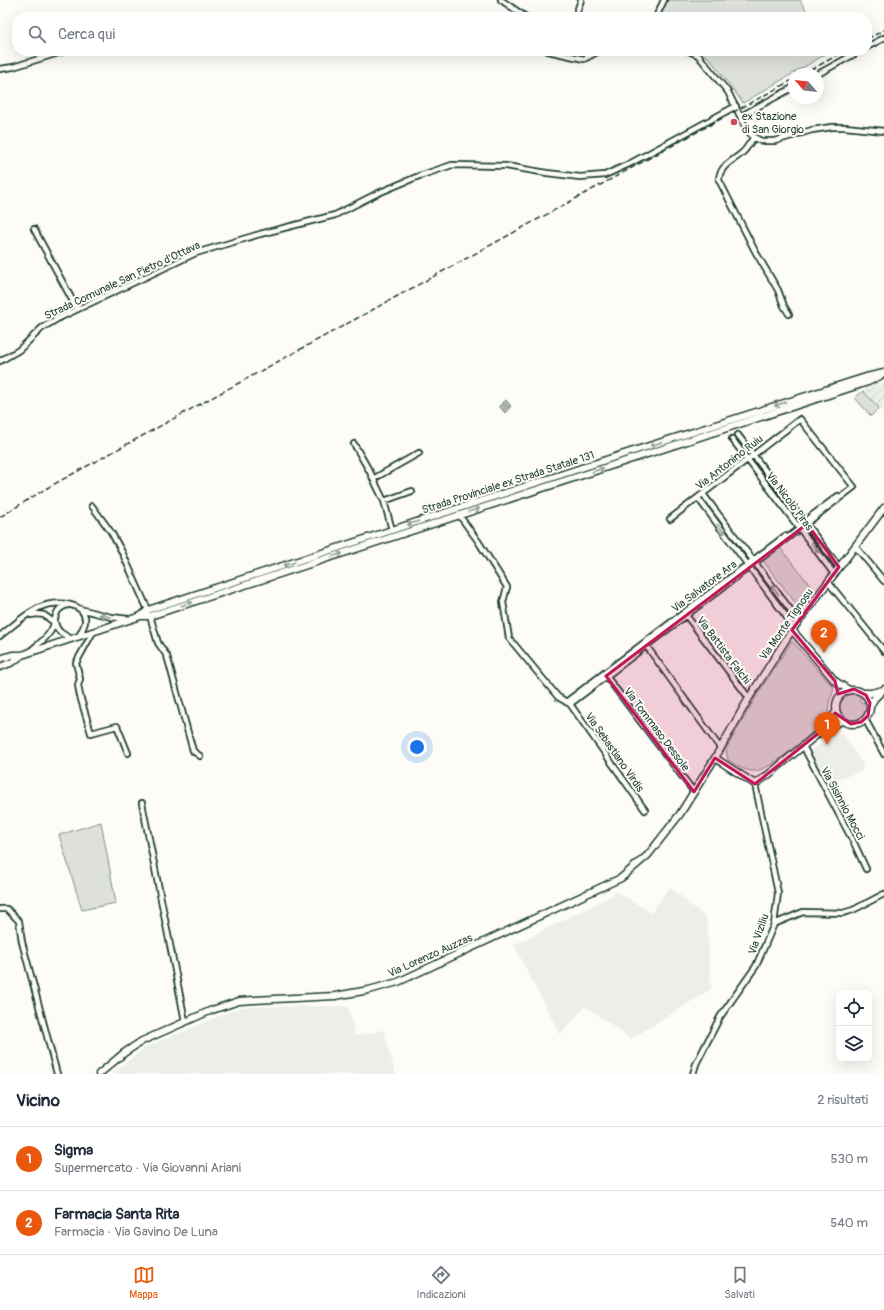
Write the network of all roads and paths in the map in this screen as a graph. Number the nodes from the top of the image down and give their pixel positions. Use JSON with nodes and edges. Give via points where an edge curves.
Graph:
{"nodes":[{"id":1,"x":501,"y":0,"type":"edge"},
{"id":2,"x":581,"y":0,"type":"edge"},
{"id":3,"x":664,"y":0,"type":"edge"},
{"id":4,"x":519,"y":12,"type":"edge"},
{"id":5,"x":577,"y":12,"type":"edge"},
{"id":6,"x":658,"y":12,"type":"edge"},
{"id":7,"x":884,"y":38,"type":"edge"},
{"id":8,"x":872,"y":44,"type":"edge"},
{"id":9,"x":49,"y":56,"type":"edge"},
{"id":10,"x":570,"y":56,"type":"edge"},
{"id":11,"x":590,"y":56,"type":"edge"},
{"id":12,"x":699,"y":56,"type":"edge"},
{"id":13,"x":851,"y":56,"type":"edge"},
{"id":14,"x":0,"y":69,"type":"edge"},
{"id":15,"x":824,"y":71,"type":"edge"},
{"id":16,"x":788,"y":90,"type":"edge"},
{"id":17,"x":736,"y":106,"type":"junction"},
{"id":18,"x":741,"y":116,"type":"junction"},
{"id":19,"x":884,"y":131,"type":"edge"},
{"id":20,"x":754,"y":137,"type":"junction"},
{"id":21,"x":34,"y":229,"type":"dead end"},
{"id":22,"x":78,"y":309,"type":"junction"},
{"id":23,"x":789,"y":314,"type":"dead end"},
{"id":24,"x":0,"y":362,"type":"edge"},
{"id":25,"x":884,"y":373,"type":"edge"},
{"id":26,"x":738,"y":435,"type":"dead end"},
{"id":27,"x":732,"y":439,"type":"dead end"},
{"id":28,"x":354,"y":444,"type":"dead end"},
{"id":29,"x":419,"y":453,"type":"dead end"},
{"id":30,"x":753,"y":455,"type":"junction"},
{"id":31,"x":748,"y":459,"type":"junction"},
{"id":32,"x":373,"y":479,"type":"junction"},
{"id":33,"x":853,"y":486,"type":"joint"},
{"id":34,"x":412,"y":491,"type":"dead end"},
{"id":35,"x":703,"y":494,"type":"junction"},
{"id":36,"x":698,"y":498,"type":"junction"},
{"id":37,"x":384,"y":501,"type":"junction"},
{"id":38,"x":92,"y":506,"type":"dead end"},
{"id":39,"x":884,"y":508,"type":"edge"},
{"id":40,"x":459,"y":515,"type":"junction"},
{"id":41,"x":670,"y":519,"type":"dead end"},
{"id":42,"x":805,"y":523,"type":"junction"},
{"id":43,"x":799,"y":527,"type":"junction"},
{"id":44,"x":392,"y":530,"type":"junction"},
{"id":45,"x":855,"y":546,"type":"junction"},
{"id":46,"x":754,"y":561,"type":"junction"},
{"id":47,"x":748,"y":566,"type":"junction"},
{"id":48,"x":839,"y":567,"type":"junction"},
{"id":49,"x":834,"y":574,"type":"junction"},
{"id":50,"x":828,"y":582,"type":"junction"},
{"id":51,"x":884,"y":582,"type":"edge"},
{"id":52,"x":70,"y":605,"type":"junction"},
{"id":53,"x":80,"y":609,"type":"junction"},
{"id":54,"x":149,"y":613,"type":"junction"},
{"id":55,"x":685,"y":614,"type":"junction"},
{"id":56,"x":28,"y":615,"type":"junction"},
{"id":57,"x":130,"y":619,"type":"junction"},
{"id":58,"x":799,"y":621,"type":"junction"},
{"id":59,"x":54,"y":623,"type":"junction"},
{"id":60,"x":793,"y":628,"type":"junction"},
{"id":61,"x":92,"y":632,"type":"junction"},
{"id":62,"x":0,"y":636,"type":"edge"},
{"id":63,"x":79,"y":636,"type":"junction"},
{"id":64,"x":71,"y":638,"type":"junction"},
{"id":65,"x":645,"y":644,"type":"junction"},
{"id":66,"x":884,"y":651,"type":"edge"},
{"id":67,"x":29,"y":652,"type":"junction"},
{"id":68,"x":22,"y":655,"type":"junction"},
{"id":69,"x":0,"y":659,"type":"edge"},
{"id":70,"x":0,"y":667,"type":"edge"},
{"id":71,"x":606,"y":676,"type":"junction"},
{"id":72,"x":835,"y":681,"type":"junction"},
{"id":73,"x":849,"y":690,"type":"junction"},
{"id":74,"x":883,"y":690,"type":"edge"},
{"id":75,"x":863,"y":693,"type":"junction"},
{"id":76,"x":839,"y":696,"type":"junction"},
{"id":77,"x":749,"y":698,"type":"junction"},
{"id":78,"x":568,"y":703,"type":"junction"},
{"id":79,"x":870,"y":707,"type":"junction"},
{"id":80,"x":836,"y":712,"type":"junction"},
{"id":81,"x":865,"y":719,"type":"junction"},
{"id":82,"x":842,"y":721,"type":"junction"},
{"id":83,"x":825,"y":728,"type":"junction"},
{"id":84,"x":803,"y":746,"type":"junction"},
{"id":85,"x":721,"y":749,"type":"junction"},
{"id":86,"x":128,"y":753,"type":"dead end"},
{"id":87,"x":884,"y":754,"type":"edge"},
{"id":88,"x":200,"y":756,"type":"dead end"},
{"id":89,"x":715,"y":758,"type":"junction"},
{"id":90,"x":755,"y":784,"type":"junction"},
{"id":91,"x":694,"y":792,"type":"junction"},
{"id":92,"x":142,"y":803,"type":"dead end"},
{"id":93,"x":645,"y":810,"type":"dead end"},
{"id":94,"x":866,"y":869,"type":"dead end"},
{"id":95,"x":884,"y":894,"type":"edge"},
{"id":96,"x":0,"y":909,"type":"edge"},
{"id":97,"x":774,"y":924,"type":"junction"},
{"id":98,"x":185,"y":1021,"type":"junction"},
{"id":99,"x":57,"y":1074,"type":"edge"},
{"id":100,"x":99,"y":1074,"type":"edge"},
{"id":101,"x":692,"y":1074,"type":"edge"}],
"edges":[{"from":1,"to":4,"type":"street"},
{"from":2,"to":5,"type":"street"},
{"from":3,"to":6,"type":"street"},
{"from":7,"to":8,"type":"street"},
{"from":9,"to":14,"type":"street"},
{"from":10,"to":11,"type":"street","via":[[584,59]]},
{"from":12,"to":17,"type":"street"},
{"from":13,"to":15,"type":"street"},
{"from":16,"to":18,"type":"street"},
{"from":17,"to":18,"type":"street"},
{"from":17,"to":22,"type":"street","name":"Strada Comunale San Pietro d'Ottava","via":[[605,175],[580,177],[506,166],[452,165],[376,194],[335,215],[196,253]]},
{"from":18,"to":20,"type":"street"},
{"from":19,"to":20,"type":"street","via":[[832,127],[775,141],[761,141]]},
{"from":20,"to":23,"type":"street","via":[[743,153],[722,169],[719,180]]},
{"from":21,"to":22,"type":"street"},
{"from":22,"to":24,"type":"street","name":"Strada Comunale San Pietro d'Ottava","via":[[42,328],[19,350]]},
{"from":40,"to":25,"type":"main road","name":"Strada Provinciale ex Strada Statale 131","one_way":true,"via":[[862,384]]},
{"from":25,"to":44,"type":"main road","name":"Strada Provinciale ex Strada Statale 131","one_way":true,"via":[[858,379]]},
{"from":26,"to":30,"type":"street","name":"Via Nicolò Piras"},
{"from":27,"to":31,"type":"street","name":"Via Nicolò Piras"},
{"from":28,"to":32,"type":"street"},
{"from":29,"to":32,"type":"street"},
{"from":30,"to":31,"type":"street","name":"Via Antonino Ruiu"},
{"from":30,"to":33,"type":"street","name":"Via Antonino Ruiu","via":[[800,419]]},
{"from":30,"to":42,"type":"street","name":"Via Nicolò Piras"},
{"from":31,"to":35,"type":"street","name":"Via Antonino Ruiu"},
{"from":31,"to":43,"type":"street","name":"Via Nicolò Piras"},
{"from":32,"to":37,"type":"street"},
{"from":33,"to":42,"type":"street","name":"Via Salvatore Ara"},
{"from":34,"to":37,"type":"street"},
{"from":35,"to":36,"type":"street","name":"Via Antonino Ruiu"},
{"from":35,"to":46,"type":"street"},
{"from":36,"to":41,"type":"street","name":"Via Antonino Ruiu"},
{"from":36,"to":47,"type":"street","one_way":true},
{"from":37,"to":44,"type":"street"},
{"from":38,"to":54,"type":"street","via":[[122,552]]},
{"from":39,"to":45,"type":"main road","name":"Via Monte Tignosu"},
{"from":54,"to":40,"type":"main road","name":"Strada Provinciale ex Strada Statale 131","one_way":true},
{"from":40,"to":78,"type":"street","name":"Via Sebastiano Virdis","via":[[507,587],[503,602],[509,638],[558,697]]},
{"from":42,"to":43,"type":"street","name":"Via Salvatore Ara"},
{"from":42,"to":48,"type":"street","name":"Via Nicolò Piras"},
{"from":43,"to":46,"type":"street","name":"Via Salvatore Ara"},
{"from":43,"to":49,"type":"street","name":"Via Nicolò Piras","one_way":true},
{"from":44,"to":54,"type":"main road","name":"Strada Provinciale ex Strada Statale 131","one_way":true},
{"from":45,"to":48,"type":"main road","name":"Via Monte Tignosu"},
{"from":45,"to":51,"type":"street"},
{"from":46,"to":47,"type":"street","name":"Via Salvatore Ara"},
{"from":58,"to":46,"type":"street","one_way":true},
{"from":47,"to":55,"type":"street","name":"Via Salvatore Ara"},
{"from":47,"to":60,"type":"street"},
{"from":48,"to":49,"type":"main road","name":"Via Monte Tignosu"},
{"from":49,"to":50,"type":"main road","name":"Via Monte Tignosu"},
{"from":50,"to":58,"type":"main road","name":"Via Monte Tignosu"},
{"from":50,"to":66,"type":"street"},
{"from":52,"to":53,"type":"street"},
{"from":52,"to":56,"type":"street","via":[[48,604]]},
{"from":52,"to":59,"type":"street","via":[[63,606],[58,611]]},
{"from":57,"to":53,"type":"street","one_way":true},
{"from":53,"to":63,"type":"street","via":[[85,620]]},
{"from":54,"to":57,"type":"main road","name":"Strada Provinciale ex Strada Statale 131"},
{"from":54,"to":88,"type":"street","via":[[158,643],[167,656],[193,751]]},
{"from":55,"to":65,"type":"street","name":"Via Salvatore Ara"},
{"from":55,"to":77,"type":"street","name":"Via Battista Falchi"},
{"from":56,"to":59,"type":"street","via":[[44,615]]},
{"from":56,"to":62,"type":"street"},
{"from":57,"to":61,"type":"main road","name":"Strada Provinciale ex Strada Statale 131"},
{"from":58,"to":60,"type":"main road","name":"Via Monte Tignosu"},
{"from":59,"to":64,"type":"street","via":[[58,631]]},
{"from":59,"to":67,"type":"street","via":[[50,634]]},
{"from":60,"to":72,"type":"main road"},
{"from":60,"to":77,"type":"main road","name":"Via Monte Tignosu"},
{"from":61,"to":63,"type":"main road","name":"Strada Provinciale ex Strada Statale 131"},
{"from":61,"to":86,"type":"street","via":[[76,664],[80,696],[91,733],[117,726]]},
{"from":63,"to":64,"type":"main road","name":"Strada Provinciale ex Strada Statale 131"},
{"from":64,"to":67,"type":"main road","name":"Strada Provinciale ex Strada Statale 131"},
{"from":65,"to":71,"type":"street","name":"Via Salvatore Ara"},
{"from":65,"to":78,"type":"street","name":"Via Salvatore Ara"},
{"from":65,"to":85,"type":"street"},
{"from":67,"to":68,"type":"main road","name":"Strada Provinciale ex Strada Statale 131"},
{"from":68,"to":69,"type":"main road","name":"Strada Provinciale ex Strada Statale 131"},
{"from":68,"to":70,"type":"main road","name":"Strada Provinciale ex Strada Statale 131"},
{"from":71,"to":78,"type":"street","name":"Via Salvatore Ara"},
{"from":71,"to":91,"type":"street","name":"Via Tommaso Dessole"},
{"from":72,"to":73,"type":"main road"},
{"from":72,"to":76,"type":"main road"},
{"from":73,"to":75,"type":"main road","via":[[854,689]]},
{"from":73,"to":76,"type":"main road"},
{"from":74,"to":75,"type":"main road"},
{"from":74,"to":79,"type":"main road"},
{"from":75,"to":79,"type":"main road","via":[[869,699]]},
{"from":76,"to":80,"type":"main road","via":[[836,701]]},
{"from":77,"to":85,"type":"main road","name":"Via Monte Tignosu"},
{"from":78,"to":93,"type":"street","name":"Via Sebastiano Virdis"},
{"from":79,"to":81,"type":"main road"},
{"from":80,"to":82,"type":"main road"},
{"from":80,"to":83,"type":"main road"},
{"from":81,"to":82,"type":"main road","via":[[854,724]]},
{"from":81,"to":87,"type":"street"},
{"from":82,"to":83,"type":"main road"},
{"from":83,"to":84,"type":"main road"},
{"from":84,"to":90,"type":"main road"},
{"from":84,"to":94,"type":"street","name":"Via Sisinnio Mocci"},
{"from":85,"to":89,"type":"main road","name":"Via Monte Tignosu"},
{"from":89,"to":90,"type":"main road"},
{"from":89,"to":91,"type":"main road","name":"Via Lorenzo Auzzas"},
{"from":90,"to":97,"type":"street","name":"Via Viziliu","via":[[778,893]]},
{"from":91,"to":98,"type":"main road","name":"Via Lorenzo Auzzas","via":[[648,855],[621,878],[398,982],[335,996],[239,1001]]},
{"from":92,"to":98,"type":"street"},
{"from":95,"to":97,"type":"street","via":[[842,913],[803,912]]},
{"from":96,"to":99,"type":"street","via":[[7,909],[19,921],[22,942]]},
{"from":97,"to":101,"type":"street","name":"Via Viziliu","via":[[756,966],[720,1017]]},
{"from":98,"to":100,"type":"main road","name":"Via Lorenzo Auzzas","via":[[142,1041]]}]}
